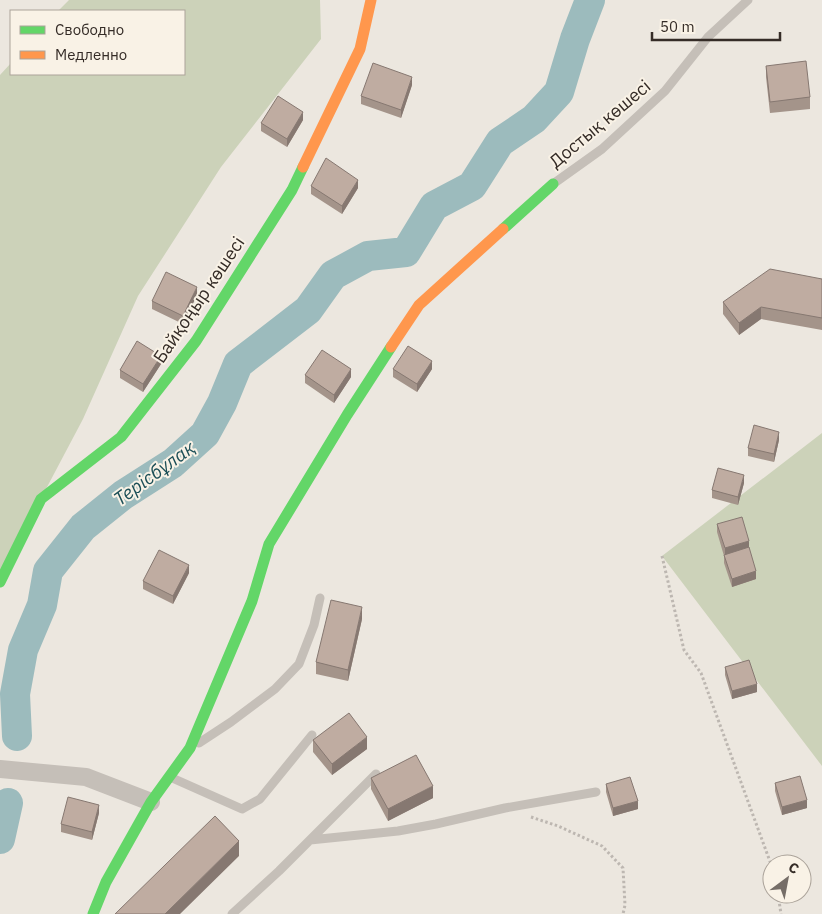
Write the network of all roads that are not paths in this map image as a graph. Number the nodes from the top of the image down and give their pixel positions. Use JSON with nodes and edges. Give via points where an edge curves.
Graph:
{"nodes":[{"id":1,"x":371,"y":0,"type":"edge"},
{"id":2,"x":748,"y":0,"type":"edge"},
{"id":3,"x":553,"y":184,"type":"joint"},
{"id":4,"x":0,"y":582,"type":"edge"},
{"id":5,"x":320,"y":598,"type":"dead end"},
{"id":6,"x":312,"y":735,"type":"dead end"},
{"id":7,"x":190,"y":748,"type":"junction"},
{"id":8,"x":0,"y":769,"type":"edge"},
{"id":9,"x":376,"y":774,"type":"edge"},
{"id":10,"x":169,"y":777,"type":"junction"},
{"id":11,"x":596,"y":792,"type":"dead end"},
{"id":12,"x":151,"y":802,"type":"junction"},
{"id":13,"x":310,"y":840,"type":"junction"},
{"id":14,"x":93,"y":914,"type":"edge"},
{"id":15,"x":232,"y":914,"type":"edge"}],
"edges":[{"from":1,"to":4,"type":"street","name":"Байқоңыр көшесі","via":[[360,49],[292,190],[196,341],[121,438],[41,499]]},
{"from":2,"to":3,"type":"lane","name":"Достық көшесі","via":[[708,37],[665,91],[602,149]]},
{"from":3,"to":7,"type":"street","via":[[419,305],[347,415],[268,544],[252,601]]},
{"from":5,"to":7,"type":"lane","via":[[299,664],[275,689]]},
{"from":6,"to":10,"type":"lane","via":[[260,799],[242,809]]},
{"from":7,"to":10,"type":"street"},
{"from":8,"to":12,"type":"street","via":[[86,777]]},
{"from":9,"to":13,"type":"lane"},
{"from":10,"to":12,"type":"street"},
{"from":11,"to":13,"type":"lane","via":[[398,831]]},
{"from":12,"to":14,"type":"street","via":[[106,882]]},
{"from":13,"to":15,"type":"lane"}]}
